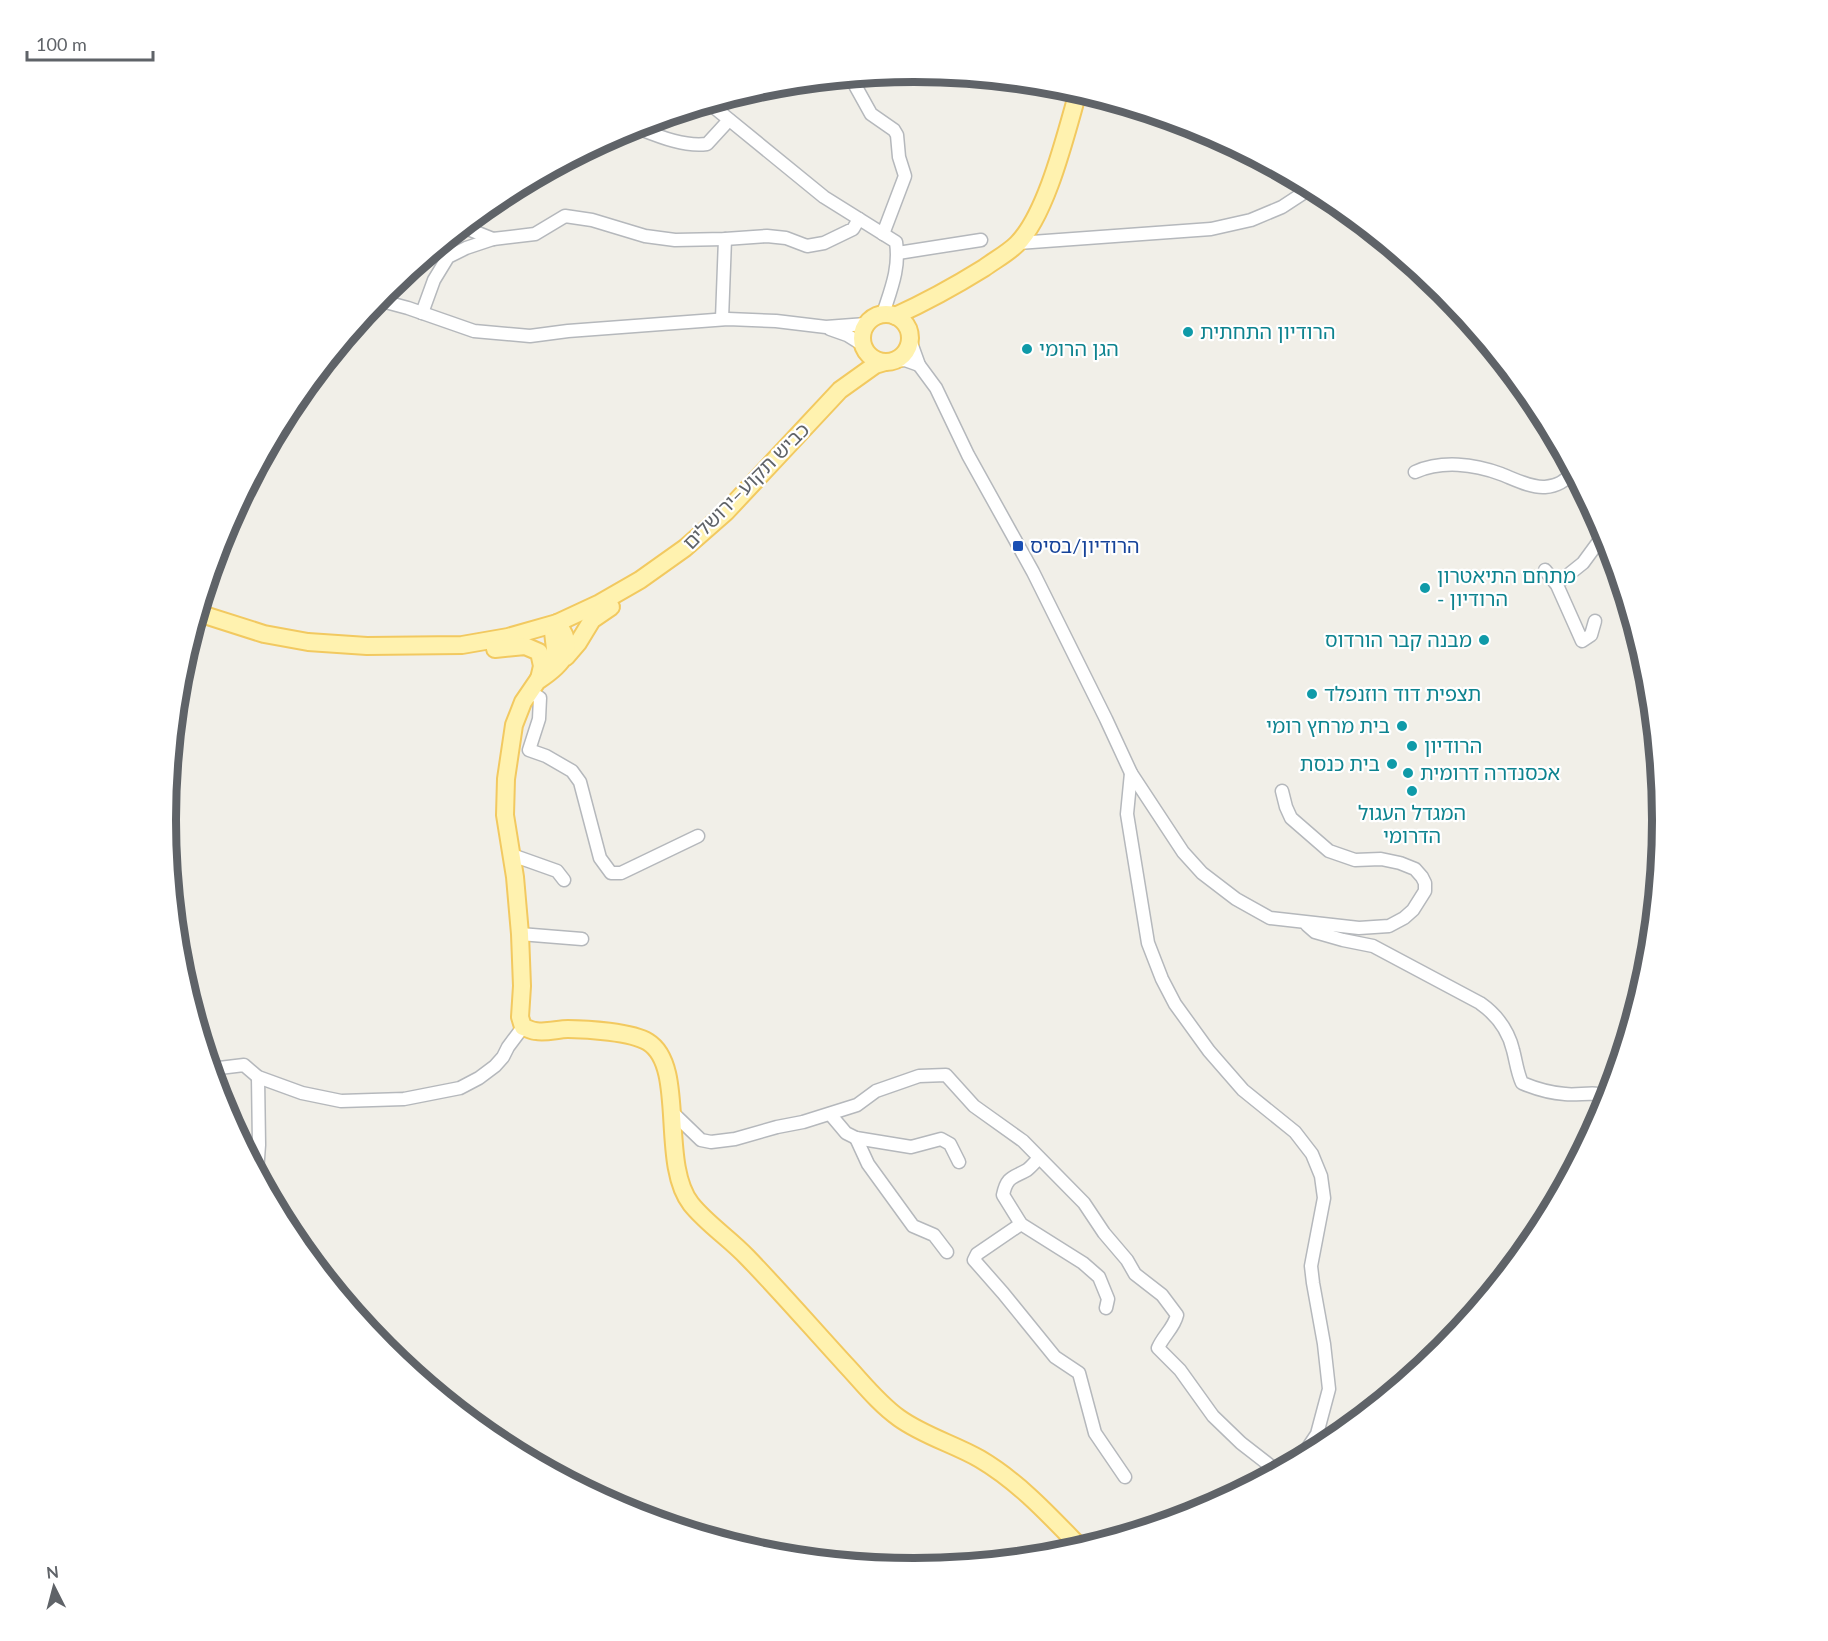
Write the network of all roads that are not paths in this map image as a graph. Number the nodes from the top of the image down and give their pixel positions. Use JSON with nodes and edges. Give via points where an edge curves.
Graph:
{"nodes":[{"id":1,"x":855,"y":85,"type":"edge"},
{"id":2,"x":858,"y":85,"type":"edge"},
{"id":3,"x":859,"y":94,"type":"junction"},
{"id":4,"x":1075,"y":101,"type":"edge"},
{"id":5,"x":717,"y":110,"type":"edge"},
{"id":6,"x":729,"y":120,"type":"junction"},
{"id":7,"x":649,"y":133,"type":"edge"},
{"id":8,"x":1303,"y":193,"type":"edge"},
{"id":9,"x":860,"y":219,"type":"junction"},
{"id":10,"x":472,"y":230,"type":"edge"},
{"id":11,"x":884,"y":234,"type":"junction"},
{"id":12,"x":494,"y":239,"type":"junction"},
{"id":13,"x":725,"y":239,"type":"junction"},
{"id":14,"x":981,"y":240,"type":"dead end"},
{"id":15,"x":1018,"y":243,"type":"junction"},
{"id":16,"x":898,"y":253,"type":"junction"},
{"id":17,"x":388,"y":303,"type":"edge"},
{"id":18,"x":422,"y":313,"type":"junction"},
{"id":19,"x":722,"y":319,"type":"junction"},
{"id":20,"x":866,"y":324,"type":"junction"},
{"id":21,"x":899,"y":324,"type":"junction"},
{"id":22,"x":826,"y":327,"type":"junction"},
{"id":23,"x":863,"y":345,"type":"junction"},
{"id":24,"x":889,"y":362,"type":"junction"},
{"id":25,"x":919,"y":365,"type":"junction"},
{"id":26,"x":840,"y":390,"type":"junction"},
{"id":27,"x":1415,"y":472,"type":"dead end"},
{"id":28,"x":1567,"y":477,"type":"edge"},
{"id":29,"x":1598,"y":543,"type":"edge"},
{"id":30,"x":668,"y":560,"type":"junction"},
{"id":31,"x":1545,"y":570,"type":"dead end"},
{"id":32,"x":1563,"y":579,"type":"dead end"},
{"id":33,"x":205,"y":615,"type":"edge"},
{"id":34,"x":1594,"y":621,"type":"dead end"},
{"id":35,"x":557,"y":623,"type":"junction"},
{"id":36,"x":367,"y":646,"type":"junction"},
{"id":37,"x":566,"y":657,"type":"junction"},
{"id":38,"x":535,"y":686,"type":"junction"},
{"id":39,"x":1131,"y":773,"type":"junction"},
{"id":40,"x":1282,"y":791,"type":"dead end"},
{"id":41,"x":698,"y":836,"type":"dead end"},
{"id":42,"x":512,"y":855,"type":"junction"},
{"id":43,"x":564,"y":880,"type":"dead end"},
{"id":44,"x":1304,"y":923,"type":"junction"},
{"id":45,"x":520,"y":934,"type":"junction"},
{"id":46,"x":582,"y":939,"type":"dead end"},
{"id":47,"x":523,"y":1027,"type":"junction"},
{"id":48,"x":219,"y":1068,"type":"edge"},
{"id":49,"x":258,"y":1077,"type":"junction"},
{"id":50,"x":1599,"y":1094,"type":"edge"},
{"id":51,"x":672,"y":1112,"type":"junction"},
{"id":52,"x":831,"y":1114,"type":"junction"},
{"id":53,"x":855,"y":1138,"type":"junction"},
{"id":54,"x":258,"y":1158,"type":"edge"},
{"id":55,"x":1039,"y":1158,"type":"junction"},
{"id":56,"x":959,"y":1162,"type":"dead end"},
{"id":57,"x":1021,"y":1224,"type":"junction"},
{"id":58,"x":947,"y":1252,"type":"dead end"},
{"id":59,"x":1106,"y":1308,"type":"dead end"},
{"id":60,"x":1312,"y":1442,"type":"edge"},
{"id":61,"x":1271,"y":1466,"type":"edge"},
{"id":62,"x":1125,"y":1477,"type":"dead end"},
{"id":63,"x":1074,"y":1540,"type":"edge"}],
"edges":[{"from":1,"to":3,"type":"street"},
{"from":2,"to":3,"type":"street"},
{"from":3,"to":11,"type":"street","via":[[871,114],[894,130],[904,168],[903,182]]},
{"from":4,"to":15,"type":"main road","via":[[1039,212]]},
{"from":5,"to":6,"type":"street"},
{"from":6,"to":7,"type":"street","via":[[707,144],[696,146]]},
{"from":6,"to":9,"type":"street","via":[[824,197]]},
{"from":8,"to":15,"type":"street","via":[[1251,220],[1211,229]]},
{"from":9,"to":11,"type":"street"},
{"from":9,"to":13,"type":"street","via":[[853,229],[824,243],[807,246],[767,236]]},
{"from":10,"to":12,"type":"street"},
{"from":11,"to":16,"type":"street","via":[[896,242]]},
{"from":12,"to":13,"type":"street","via":[[535,234],[565,216],[645,236]]},
{"from":12,"to":18,"type":"street","via":[[448,257],[434,280]]},
{"from":13,"to":19,"type":"street"},
{"from":14,"to":16,"type":"street"},
{"from":15,"to":21,"type":"main road","via":[[970,277],[919,305]]},
{"from":16,"to":21,"type":"street","via":[[895,278]]},
{"from":17,"to":18,"type":"street"},
{"from":18,"to":19,"type":"street","via":[[474,331],[530,336]]},
{"from":19,"to":22,"type":"street"},
{"from":20,"to":21,"type":"main road","via":[[872,319]]},
{"from":20,"to":22,"type":"street"},
{"from":20,"to":23,"type":"main road"},
{"from":21,"to":24,"type":"main road","via":[[906,352]]},
{"from":21,"to":25,"type":"street"},
{"from":22,"to":23,"type":"street"},
{"from":23,"to":24,"type":"main road","via":[[871,357]]},
{"from":23,"to":26,"type":"main road","name":"כביש תקוע–ירושלים","via":[[861,359]]},
{"from":24,"to":25,"type":"street","via":[[905,360]]},
{"from":24,"to":26,"type":"main road","name":"כביש תקוע–ירושלים","via":[[875,365]]},
{"from":25,"to":39,"type":"street","via":[[936,388],[1033,572]]},
{"from":26,"to":30,"type":"main road","name":"כביש תקוע–ירושלים","via":[[726,512]]},
{"from":27,"to":28,"type":"street","via":[[1427,466],[1462,466],[1543,487],[1558,485]]},
{"from":29,"to":32,"type":"street","via":[[1583,563]]},
{"from":30,"to":35,"type":"main road","name":"כביש תקוע–ירושלים","via":[[600,603]]},
{"from":30,"to":37,"type":"main road","via":[[659,575],[592,620]]},
{"from":31,"to":34,"type":"street","via":[[1557,585],[1582,641],[1591,635]]},
{"from":33,"to":36,"type":"main road","name":"כביש תקוע–ירושלים","via":[[264,634]]},
{"from":35,"to":36,"type":"main road","name":"כביש תקוע–ירושלים","via":[[462,645]]},
{"from":35,"to":37,"type":"main road","via":[[564,632]]},
{"from":35,"to":38,"type":"main road","via":[[553,658]]},
{"from":36,"to":38,"type":"main road","via":[[383,655],[438,655],[525,646],[538,652],[542,666]]},
{"from":37,"to":38,"type":"main road"},
{"from":38,"to":41,"type":"street","via":[[540,698],[529,750],[572,771],[579,782],[600,858],[611,873],[621,873]]},
{"from":38,"to":42,"type":"main road","via":[[523,702],[509,747],[505,815]]},
{"from":39,"to":44,"type":"street","via":[[1183,852],[1202,873],[1270,918]]},
{"from":39,"to":60,"type":"street","via":[[1127,814],[1148,943],[1162,979],[1209,1051],[1243,1090],[1294,1132],[1312,1154],[1321,1176],[1324,1198],[1311,1266],[1329,1389]]},
{"from":40,"to":44,"type":"street","via":[[1291,818],[1329,851],[1355,860],[1400,863],[1415,869],[1425,883],[1425,891],[1413,910],[1389,926],[1359,928]]},
{"from":42,"to":43,"type":"street","via":[[557,871]]},
{"from":42,"to":45,"type":"main road"},
{"from":44,"to":50,"type":"street","via":[[1315,932],[1373,946],[1494,1013],[1506,1029],[1522,1083],[1567,1094]]},
{"from":45,"to":46,"type":"street"},
{"from":45,"to":47,"type":"main road"},
{"from":47,"to":49,"type":"street","via":[[495,1066],[460,1089],[404,1099],[341,1101],[302,1093]]},
{"from":47,"to":51,"type":"main road","via":[[536,1031],[599,1030],[647,1042],[661,1054],[668,1074]]},
{"from":48,"to":49,"type":"street","via":[[244,1065]]},
{"from":49,"to":54,"type":"street"},
{"from":51,"to":52,"type":"street","via":[[701,1140],[711,1142]]},
{"from":51,"to":63,"type":"main road","via":[[674,1156],[680,1182],[690,1202],[709,1223],[745,1255],[874,1396],[899,1418],[1003,1474]]},
{"from":52,"to":53,"type":"street"},
{"from":52,"to":55,"type":"street","via":[[857,1105],[876,1091],[919,1076],[946,1075],[974,1106],[1023,1141]]},
{"from":53,"to":56,"type":"street","via":[[911,1147],[941,1139],[950,1144]]},
{"from":53,"to":58,"type":"street","via":[[868,1164],[913,1226],[934,1235]]},
{"from":55,"to":57,"type":"street","via":[[1005,1184],[1003,1195]]},
{"from":55,"to":61,"type":"street","via":[[1084,1203],[1135,1274],[1172,1306],[1177,1315],[1174,1325],[1158,1348],[1180,1370],[1213,1416]]},
{"from":57,"to":59,"type":"street","via":[[1099,1277],[1108,1299]]},
{"from":57,"to":62,"type":"street","via":[[974,1260],[1055,1357],[1079,1373],[1095,1433]]}]}
